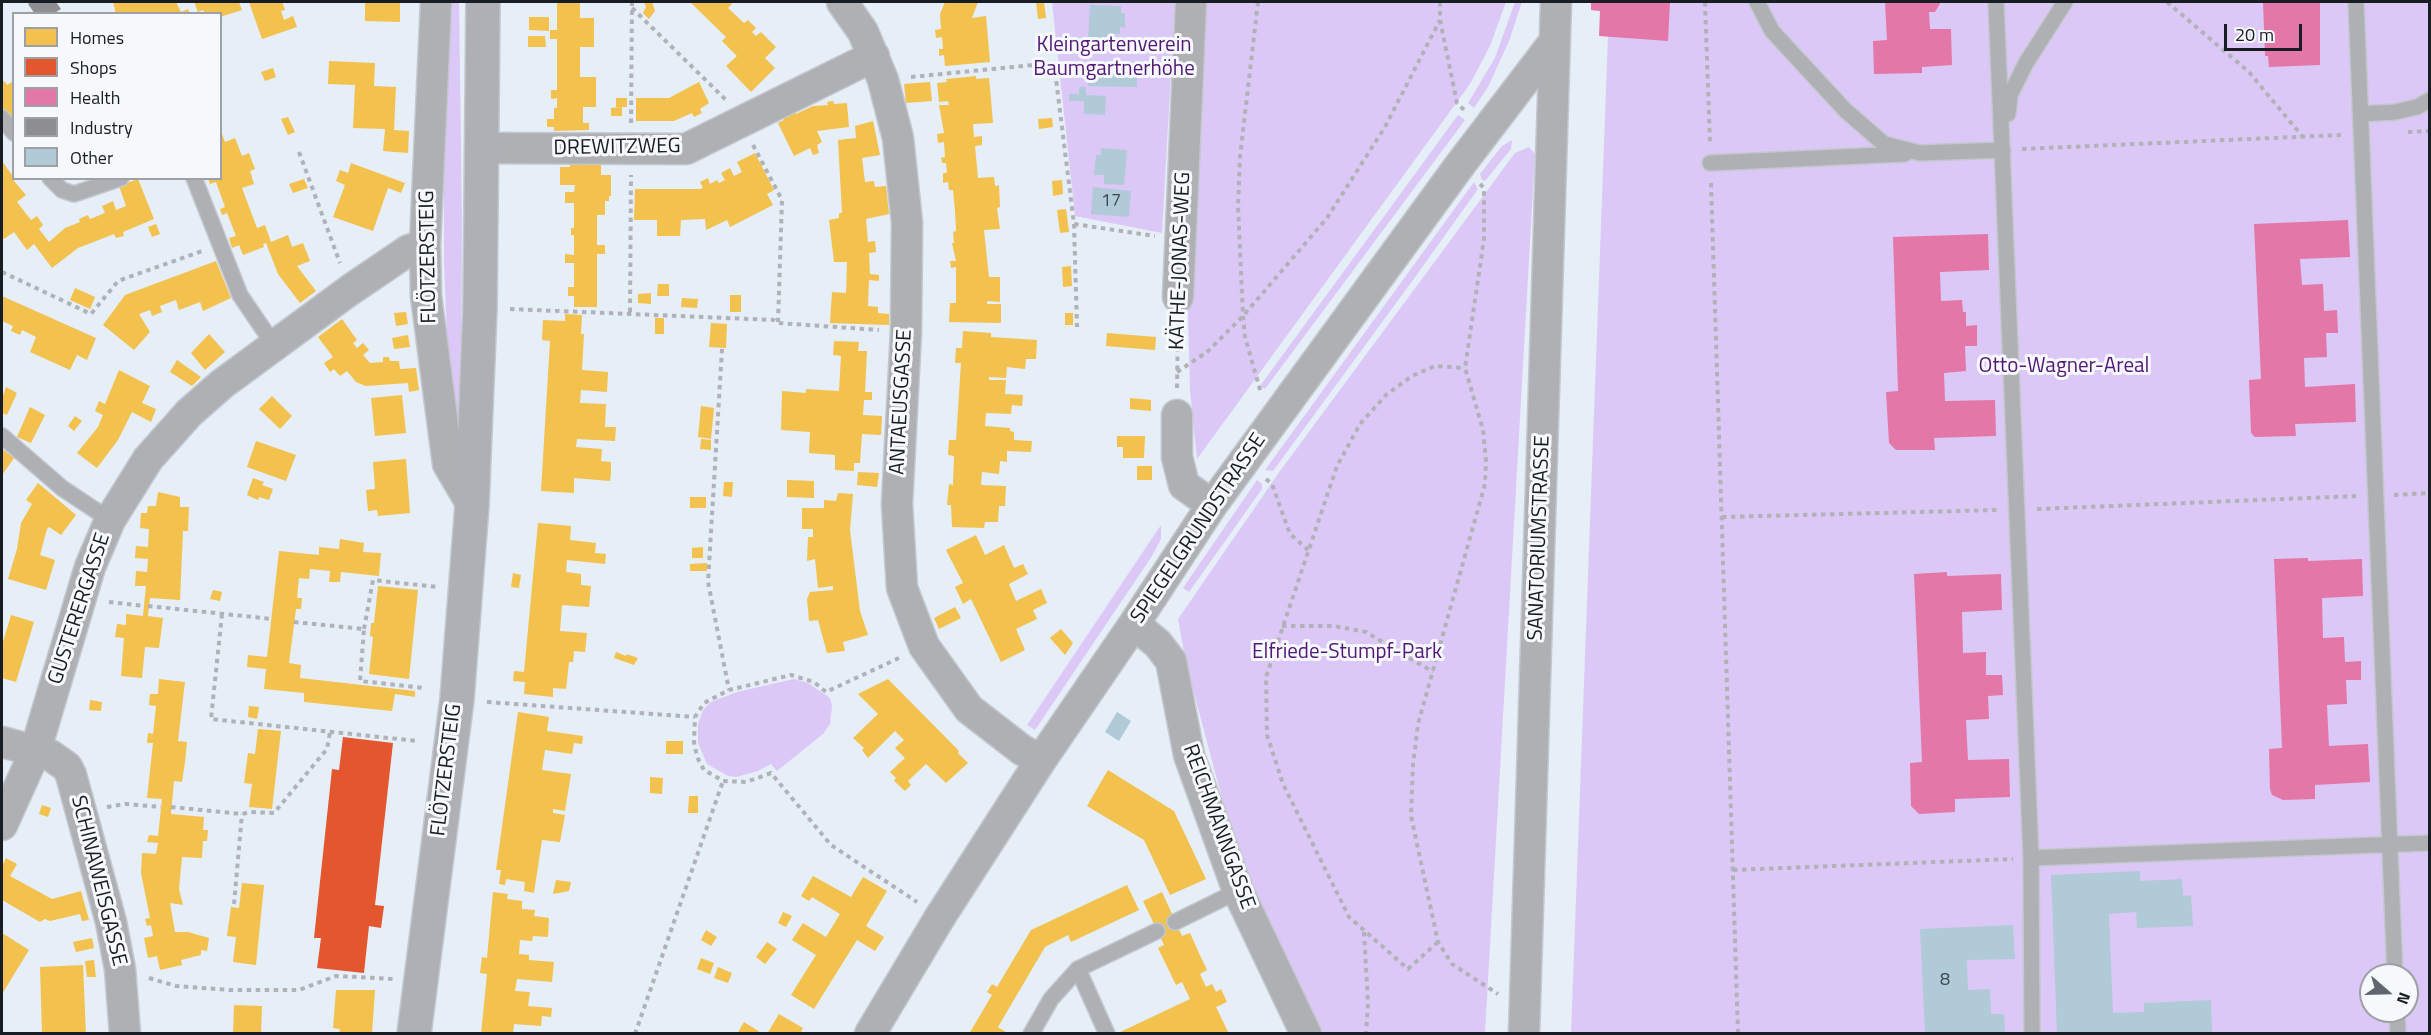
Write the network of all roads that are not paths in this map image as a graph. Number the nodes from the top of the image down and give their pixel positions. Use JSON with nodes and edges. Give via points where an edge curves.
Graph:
{"nodes":[{"id":1,"x":436,"y":2,"type":"edge"},
{"id":2,"x":483,"y":2,"type":"edge"},
{"id":3,"x":842,"y":2,"type":"edge"},
{"id":4,"x":1191,"y":2,"type":"edge"},
{"id":5,"x":1556,"y":2,"type":"edge"},
{"id":6,"x":1757,"y":2,"type":"edge"},
{"id":7,"x":1996,"y":2,"type":"edge"},
{"id":8,"x":2065,"y":2,"type":"edge"},
{"id":9,"x":2356,"y":2,"type":"edge"},
{"id":10,"x":1554,"y":42,"type":"junction"},
{"id":11,"x":879,"y":68,"type":"junction"},
{"id":12,"x":2430,"y":100,"type":"edge"},
{"id":13,"x":2361,"y":114,"type":"junction"},
{"id":14,"x":2,"y":118,"type":"edge"},
{"id":15,"x":12,"y":130,"type":"edge"},
{"id":16,"x":482,"y":148,"type":"junction"},
{"id":17,"x":2003,"y":150,"type":"junction"},
{"id":18,"x":1920,"y":153,"type":"junction"},
{"id":19,"x":1710,"y":163,"type":"road end"},
{"id":20,"x":52,"y":180,"type":"edge"},
{"id":21,"x":115,"y":180,"type":"edge"},
{"id":22,"x":195,"y":180,"type":"edge"},
{"id":23,"x":425,"y":245,"type":"junction"},
{"id":24,"x":1178,"y":297,"type":"road end"},
{"id":25,"x":274,"y":345,"type":"junction"},
{"id":26,"x":1178,"y":415,"type":"road end"},
{"id":27,"x":2,"y":436,"type":"edge"},
{"id":28,"x":1212,"y":505,"type":"junction"},
{"id":29,"x":472,"y":506,"type":"junction"},
{"id":30,"x":110,"y":520,"type":"junction"},
{"id":31,"x":1134,"y":624,"type":"junction"},
{"id":32,"x":2,"y":742,"type":"edge"},
{"id":33,"x":34,"y":752,"type":"junction"},
{"id":34,"x":1041,"y":760,"type":"junction"},
{"id":35,"x":2,"y":825,"type":"edge"},
{"id":36,"x":2430,"y":843,"type":"edge"},
{"id":37,"x":2391,"y":844,"type":"junction"},
{"id":38,"x":2031,"y":858,"type":"junction"},
{"id":39,"x":1238,"y":891,"type":"junction"},
{"id":40,"x":1175,"y":922,"type":"dead end"},
{"id":41,"x":1157,"y":930,"type":"dead end"},
{"id":42,"x":2396,"y":963,"type":"edge"},
{"id":43,"x":1077,"y":969,"type":"junction"},
{"id":44,"x":125,"y":1034,"type":"edge"},
{"id":45,"x":414,"y":1034,"type":"edge"},
{"id":46,"x":870,"y":1034,"type":"edge"},
{"id":47,"x":1031,"y":1034,"type":"edge"},
{"id":48,"x":1107,"y":1034,"type":"edge"},
{"id":49,"x":1306,"y":1034,"type":"edge"},
{"id":50,"x":1524,"y":1034,"type":"edge"},
{"id":51,"x":2032,"y":1034,"type":"edge"}],
"edges":[{"from":1,"to":23,"type":"street","name":"FLÖTZERSTEIG"},
{"from":2,"to":16,"type":"main road","name":"FLÖTZERSTEIG"},
{"from":3,"to":11,"type":"street","name":"ANTAEUSGASSE","via":[[863,32]]},
{"from":4,"to":24,"type":"street","name":"KÄTHE-JONAS-WEG"},
{"from":5,"to":10,"type":"street","name":"SANATORIUMSTRASSE"},
{"from":6,"to":18,"type":"lane","via":[[1772,31],[1845,110],[1884,144]]},
{"from":7,"to":17,"type":"lane"},
{"from":8,"to":17,"type":"lane","via":[[2010,95]]},
{"from":9,"to":13,"type":"lane"},
{"from":10,"to":28,"type":"street","name":"SPIEGELGRUNDSTRASSE"},
{"from":10,"to":50,"type":"street","name":"SANATORIUMSTRASSE"},
{"from":11,"to":16,"type":"street","name":"DREWITZWEG","via":[[686,149]]},
{"from":11,"to":34,"type":"street","name":"ANTAEUSGASSE","via":[[898,138],[907,223],[897,504],[902,588],[924,646],[969,709]]},
{"from":12,"to":13,"type":"lane","via":[[2395,112]]},
{"from":13,"to":37,"type":"lane"},
{"from":14,"to":15,"type":"lane"},
{"from":16,"to":29,"type":"main road","name":"FLÖTZERSTEIG"},
{"from":17,"to":18,"type":"lane"},
{"from":17,"to":38,"type":"lane"},
{"from":18,"to":19,"type":"lane"},
{"from":20,"to":21,"type":"lane","via":[[62,190],[74,194]]},
{"from":22,"to":25,"type":"lane","via":[[240,295]]},
{"from":23,"to":25,"type":"street","name":"GUSTERERGASSE","via":[[409,250]]},
{"from":23,"to":29,"type":"street","name":"FLÖTZERSTEIG","via":[[426,296],[448,465]]},
{"from":25,"to":30,"type":"street","name":"GUSTERERGASSE","via":[[214,391],[174,429],[148,459]]},
{"from":26,"to":28,"type":"street","via":[[1177,457],[1184,485]]},
{"from":27,"to":30,"type":"lane","via":[[63,488]]},
{"from":28,"to":31,"type":"street","name":"SPIEGELGRUNDSTRASSE"},
{"from":29,"to":45,"type":"main road","name":"FLÖTZERSTEIG","via":[[457,699]]},
{"from":30,"to":33,"type":"street","name":"GUSTERERGASSE","via":[[79,598]]},
{"from":31,"to":34,"type":"street","name":"SPIEGELGRUNDSTRASSE"},
{"from":31,"to":39,"type":"street","name":"REICHMANNGASSE","via":[[1171,661],[1189,755]]},
{"from":32,"to":33,"type":"street","name":"SCHINAWEISGASSE"},
{"from":33,"to":35,"type":"street","name":"GUSTERERGASSE"},
{"from":33,"to":44,"type":"street","name":"SCHINAWEISGASSE","via":[[50,755],[67,767],[83,813],[120,969]]},
{"from":34,"to":46,"type":"street","name":"SPIEGELGRUNDSTRASSE"},
{"from":36,"to":37,"type":"lane"},
{"from":37,"to":38,"type":"lane"},
{"from":37,"to":42,"type":"lane"},
{"from":38,"to":51,"type":"lane"},
{"from":39,"to":40,"type":"lane"},
{"from":39,"to":49,"type":"street","name":"REICHMANNGASSE"},
{"from":41,"to":43,"type":"lane"},
{"from":43,"to":47,"type":"lane","via":[[1051,999]]},
{"from":43,"to":48,"type":"lane"}]}
